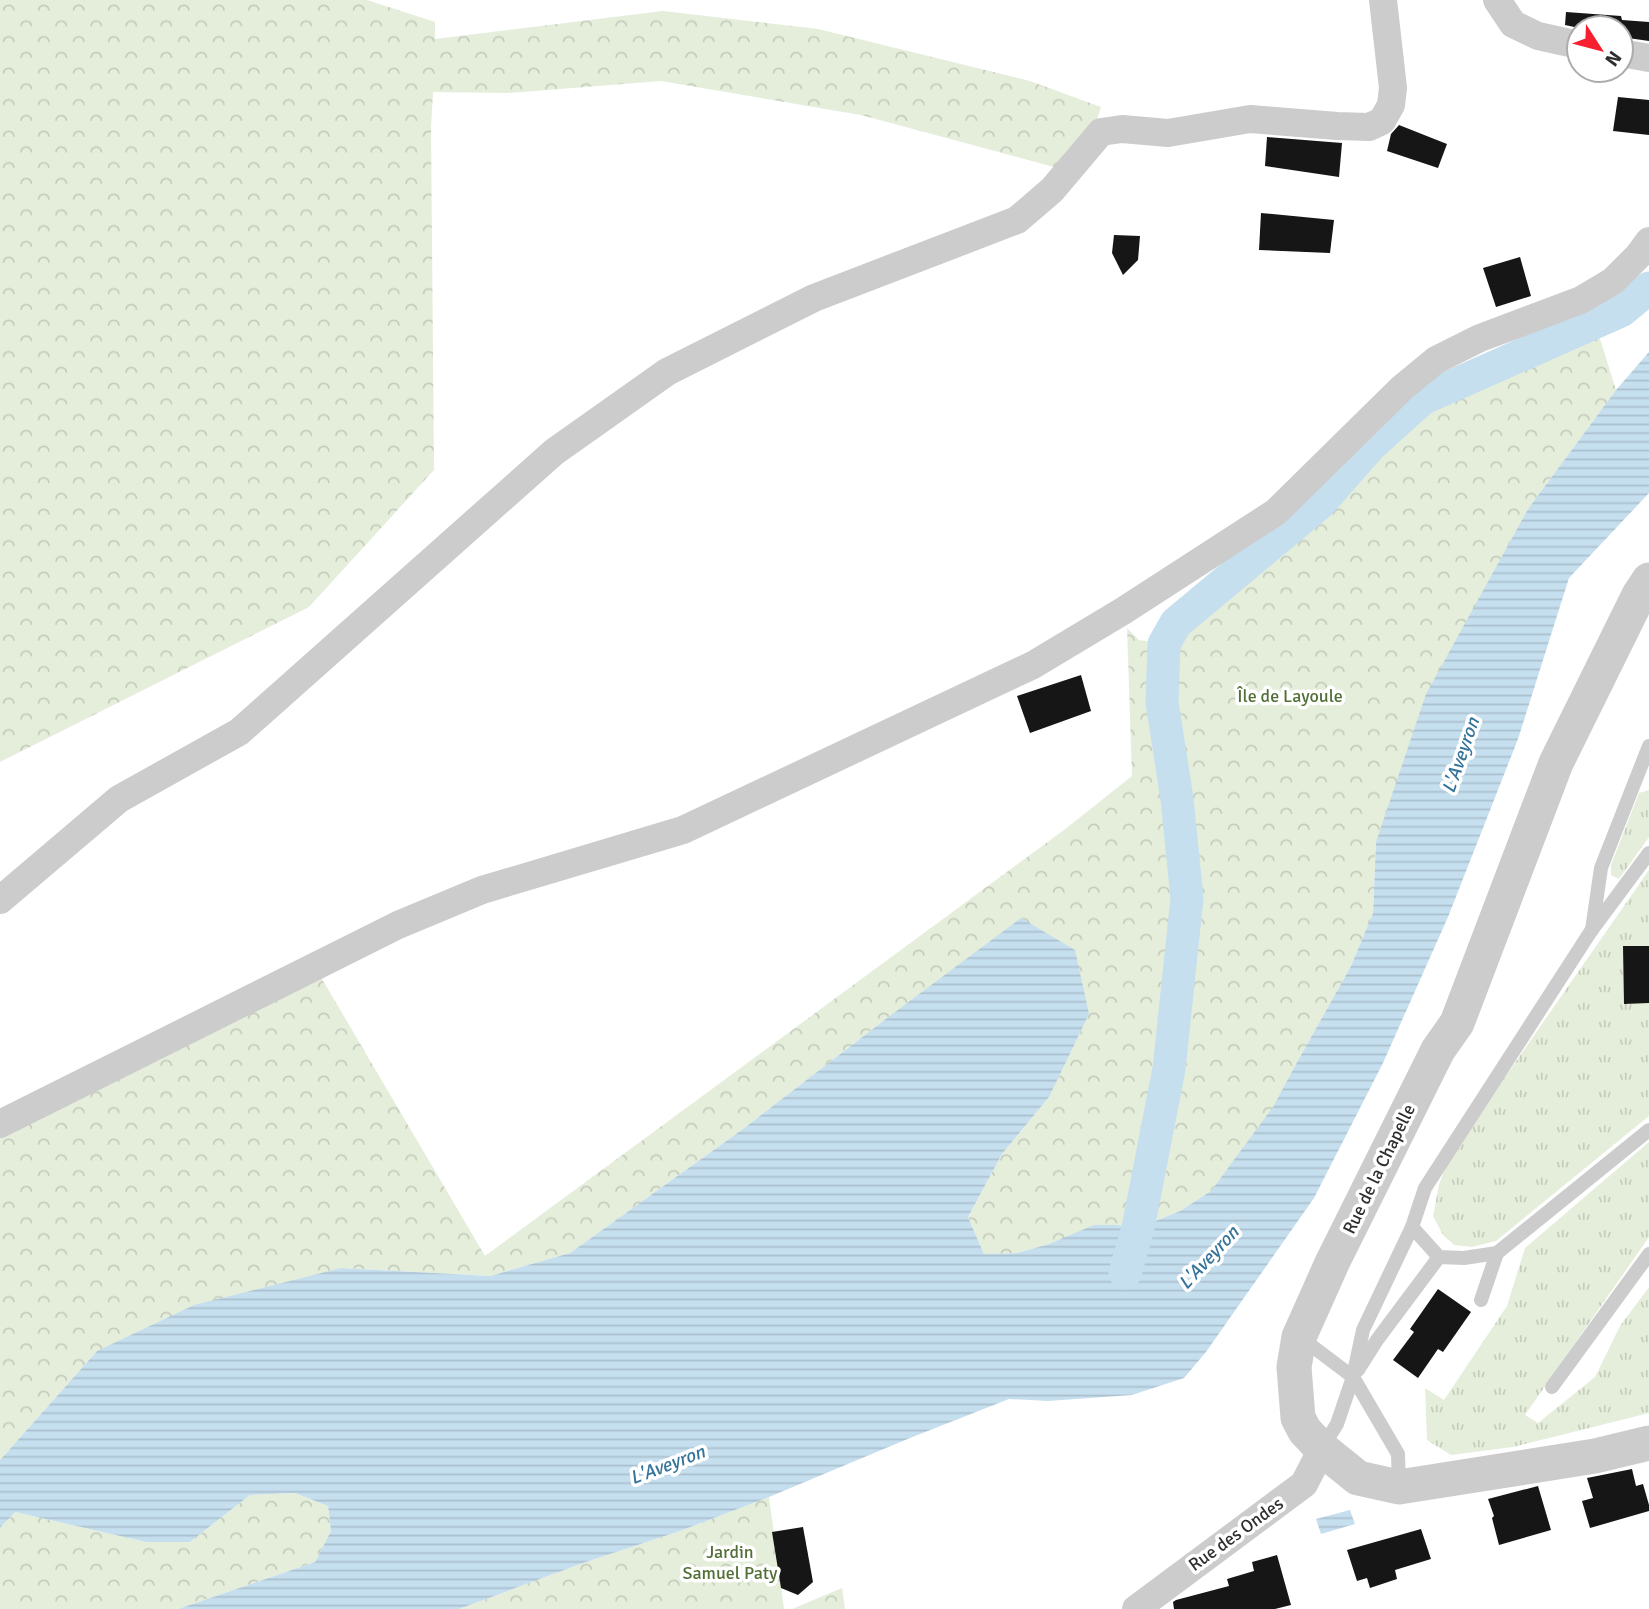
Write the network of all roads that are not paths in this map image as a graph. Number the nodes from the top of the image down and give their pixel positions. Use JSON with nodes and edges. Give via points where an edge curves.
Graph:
{"nodes":[{"id":1,"x":1383,"y":0,"type":"edge"},
{"id":2,"x":1497,"y":0,"type":"edge"},
{"id":3,"x":1565,"y":42,"type":"edge"},
{"id":4,"x":1649,"y":241,"type":"edge"},
{"id":5,"x":1649,"y":580,"type":"edge"},
{"id":6,"x":1649,"y":746,"type":"edge"},
{"id":7,"x":1649,"y":853,"type":"edge"},
{"id":8,"x":0,"y":900,"type":"edge"},
{"id":9,"x":1591,"y":931,"type":"junction"},
{"id":10,"x":0,"y":1124,"type":"edge"},
{"id":11,"x":1649,"y":1130,"type":"edge"},
{"id":12,"x":1412,"y":1227,"type":"junction"},
{"id":13,"x":1497,"y":1253,"type":"junction"},
{"id":14,"x":1649,"y":1254,"type":"edge"},
{"id":15,"x":1439,"y":1257,"type":"junction"},
{"id":16,"x":1481,"y":1300,"type":"dead end"},
{"id":17,"x":1299,"y":1337,"type":"junction"},
{"id":18,"x":1353,"y":1377,"type":"junction"},
{"id":19,"x":1552,"y":1387,"type":"dead end"},
{"id":20,"x":1649,"y":1443,"type":"edge"},
{"id":21,"x":1322,"y":1448,"type":"junction"},
{"id":22,"x":1399,"y":1488,"type":"junction"},
{"id":23,"x":1136,"y":1609,"type":"edge"}],
"edges":[{"from":1,"to":8,"type":"street","via":[[1393,88],[1382,121],[1359,127],[1250,119],[1168,133],[1101,132],[1052,190],[1017,219],[814,298],[667,372],[554,452],[239,732],[119,799]]},
{"from":2,"to":3,"type":"street","via":[[1513,24]]},
{"from":4,"to":10,"type":"street","via":[[1613,281],[1581,300],[1480,338],[1436,360],[1276,512],[1033,665],[683,830],[482,890],[398,925]]},
{"from":5,"to":17,"type":"street","name":"Rue de la Chapelle","via":[[1556,763],[1457,1023],[1438,1050],[1326,1261]]},
{"from":6,"to":9,"type":"lane","via":[[1601,868]]},
{"from":7,"to":9,"type":"lane"},
{"from":9,"to":12,"type":"lane","via":[[1425,1188]]},
{"from":11,"to":13,"type":"lane"},
{"from":12,"to":15,"type":"lane"},
{"from":12,"to":18,"type":"lane","via":[[1363,1330]]},
{"from":13,"to":15,"type":"lane"},
{"from":13,"to":16,"type":"lane"},
{"from":14,"to":19,"type":"lane"},
{"from":15,"to":18,"type":"lane"},
{"from":17,"to":18,"type":"lane"},
{"from":17,"to":21,"type":"street","name":"Rue de la Chapelle","via":[[1294,1367],[1298,1418]]},
{"from":18,"to":21,"type":"lane","via":[[1337,1424]]},
{"from":18,"to":22,"type":"lane","via":[[1398,1454]]},
{"from":20,"to":22,"type":"street","name":"Rue de la Chapelle"},
{"from":21,"to":22,"type":"street","name":"Rue de la Chapelle","via":[[1358,1478]]},
{"from":21,"to":23,"type":"street","name":"Rue des Ondes","via":[[1304,1484]]}]}
